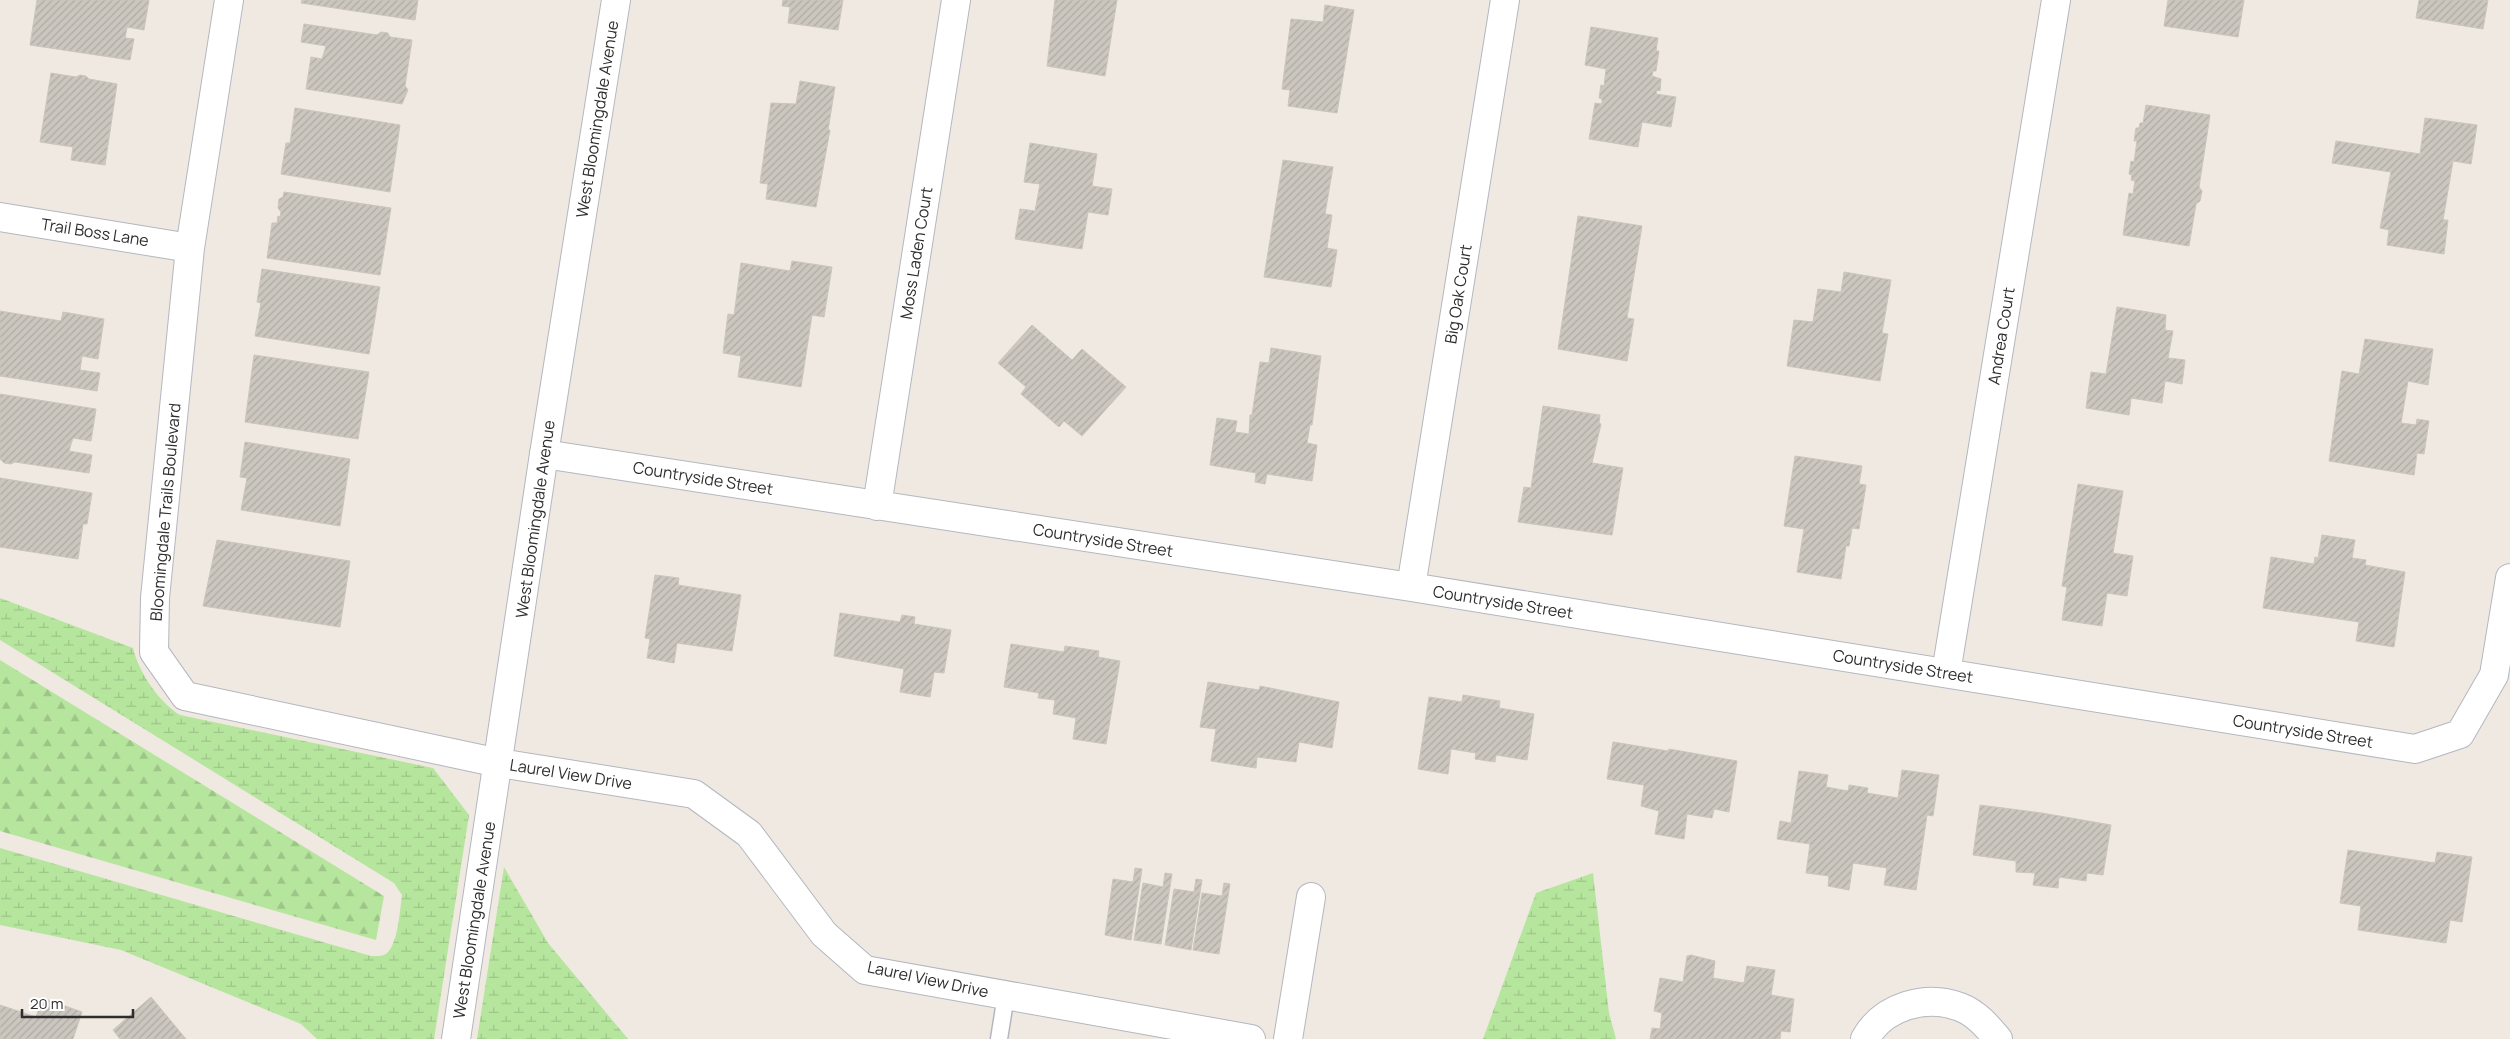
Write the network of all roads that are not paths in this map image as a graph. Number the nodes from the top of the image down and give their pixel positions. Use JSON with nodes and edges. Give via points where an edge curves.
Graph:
{"nodes":[{"id":1,"x":228,"y":0,"type":"edge"},
{"id":2,"x":616,"y":0,"type":"edge"},
{"id":3,"x":956,"y":0,"type":"edge"},
{"id":4,"x":1505,"y":0,"type":"edge"},
{"id":5,"x":2056,"y":0,"type":"edge"},
{"id":6,"x":0,"y":217,"type":"edge"},
{"id":7,"x":190,"y":248,"type":"junction"},
{"id":8,"x":544,"y":454,"type":"junction"},
{"id":9,"x":877,"y":506,"type":"junction"},
{"id":10,"x":2510,"y":578,"type":"edge"},
{"id":11,"x":1410,"y":587,"type":"junction"},
{"id":12,"x":1946,"y":673,"type":"junction"},
{"id":13,"x":499,"y":763,"type":"junction"},
{"id":14,"x":1311,"y":897,"type":"dead end"},
{"id":15,"x":1006,"y":995,"type":"junction"},
{"id":16,"x":456,"y":1039,"type":"edge"},
{"id":17,"x":999,"y":1039,"type":"edge"},
{"id":18,"x":1251,"y":1039,"type":"edge"},
{"id":19,"x":1288,"y":1039,"type":"edge"},
{"id":20,"x":1865,"y":1039,"type":"edge"},
{"id":21,"x":1998,"y":1039,"type":"edge"}],
"edges":[{"from":1,"to":7,"type":"street","name":"Bloomingdale Trails Boulevard"},
{"from":2,"to":8,"type":"street","name":"West Bloomingdale Avenue"},
{"from":3,"to":9,"type":"street","name":"Moss Laden Court"},
{"from":4,"to":11,"type":"street","name":"Big Oak Court"},
{"from":5,"to":12,"type":"street","name":"Andrea Court"},
{"from":6,"to":7,"type":"street","name":"Trail Boss Lane"},
{"from":7,"to":13,"type":"street","name":"Bloomingdale Trails Boulevard","via":[[155,598],[154,652],[185,696]]},
{"from":8,"to":9,"type":"street","name":"Countryside Street"},
{"from":8,"to":13,"type":"street","name":"West Bloomingdale Avenue"},
{"from":9,"to":11,"type":"street","name":"Countryside Street"},
{"from":10,"to":12,"type":"street","name":"Countryside Street","via":[[2494,675],[2460,734],[2415,749]]},
{"from":11,"to":12,"type":"street","name":"Countryside Street"},
{"from":13,"to":15,"type":"street","name":"Laurel View Drive","via":[[694,794],[749,834],[824,934],[865,970]]},
{"from":13,"to":16,"type":"street","name":"West Bloomingdale Avenue"},
{"from":14,"to":19,"type":"street"},
{"from":15,"to":17,"type":"lane"},
{"from":15,"to":18,"type":"street","name":"Laurel View Drive"},
{"from":20,"to":21,"type":"street","via":[[1887,1014],[1910,1004],[1936,1001],[1960,1007],[1982,1020]]}]}
